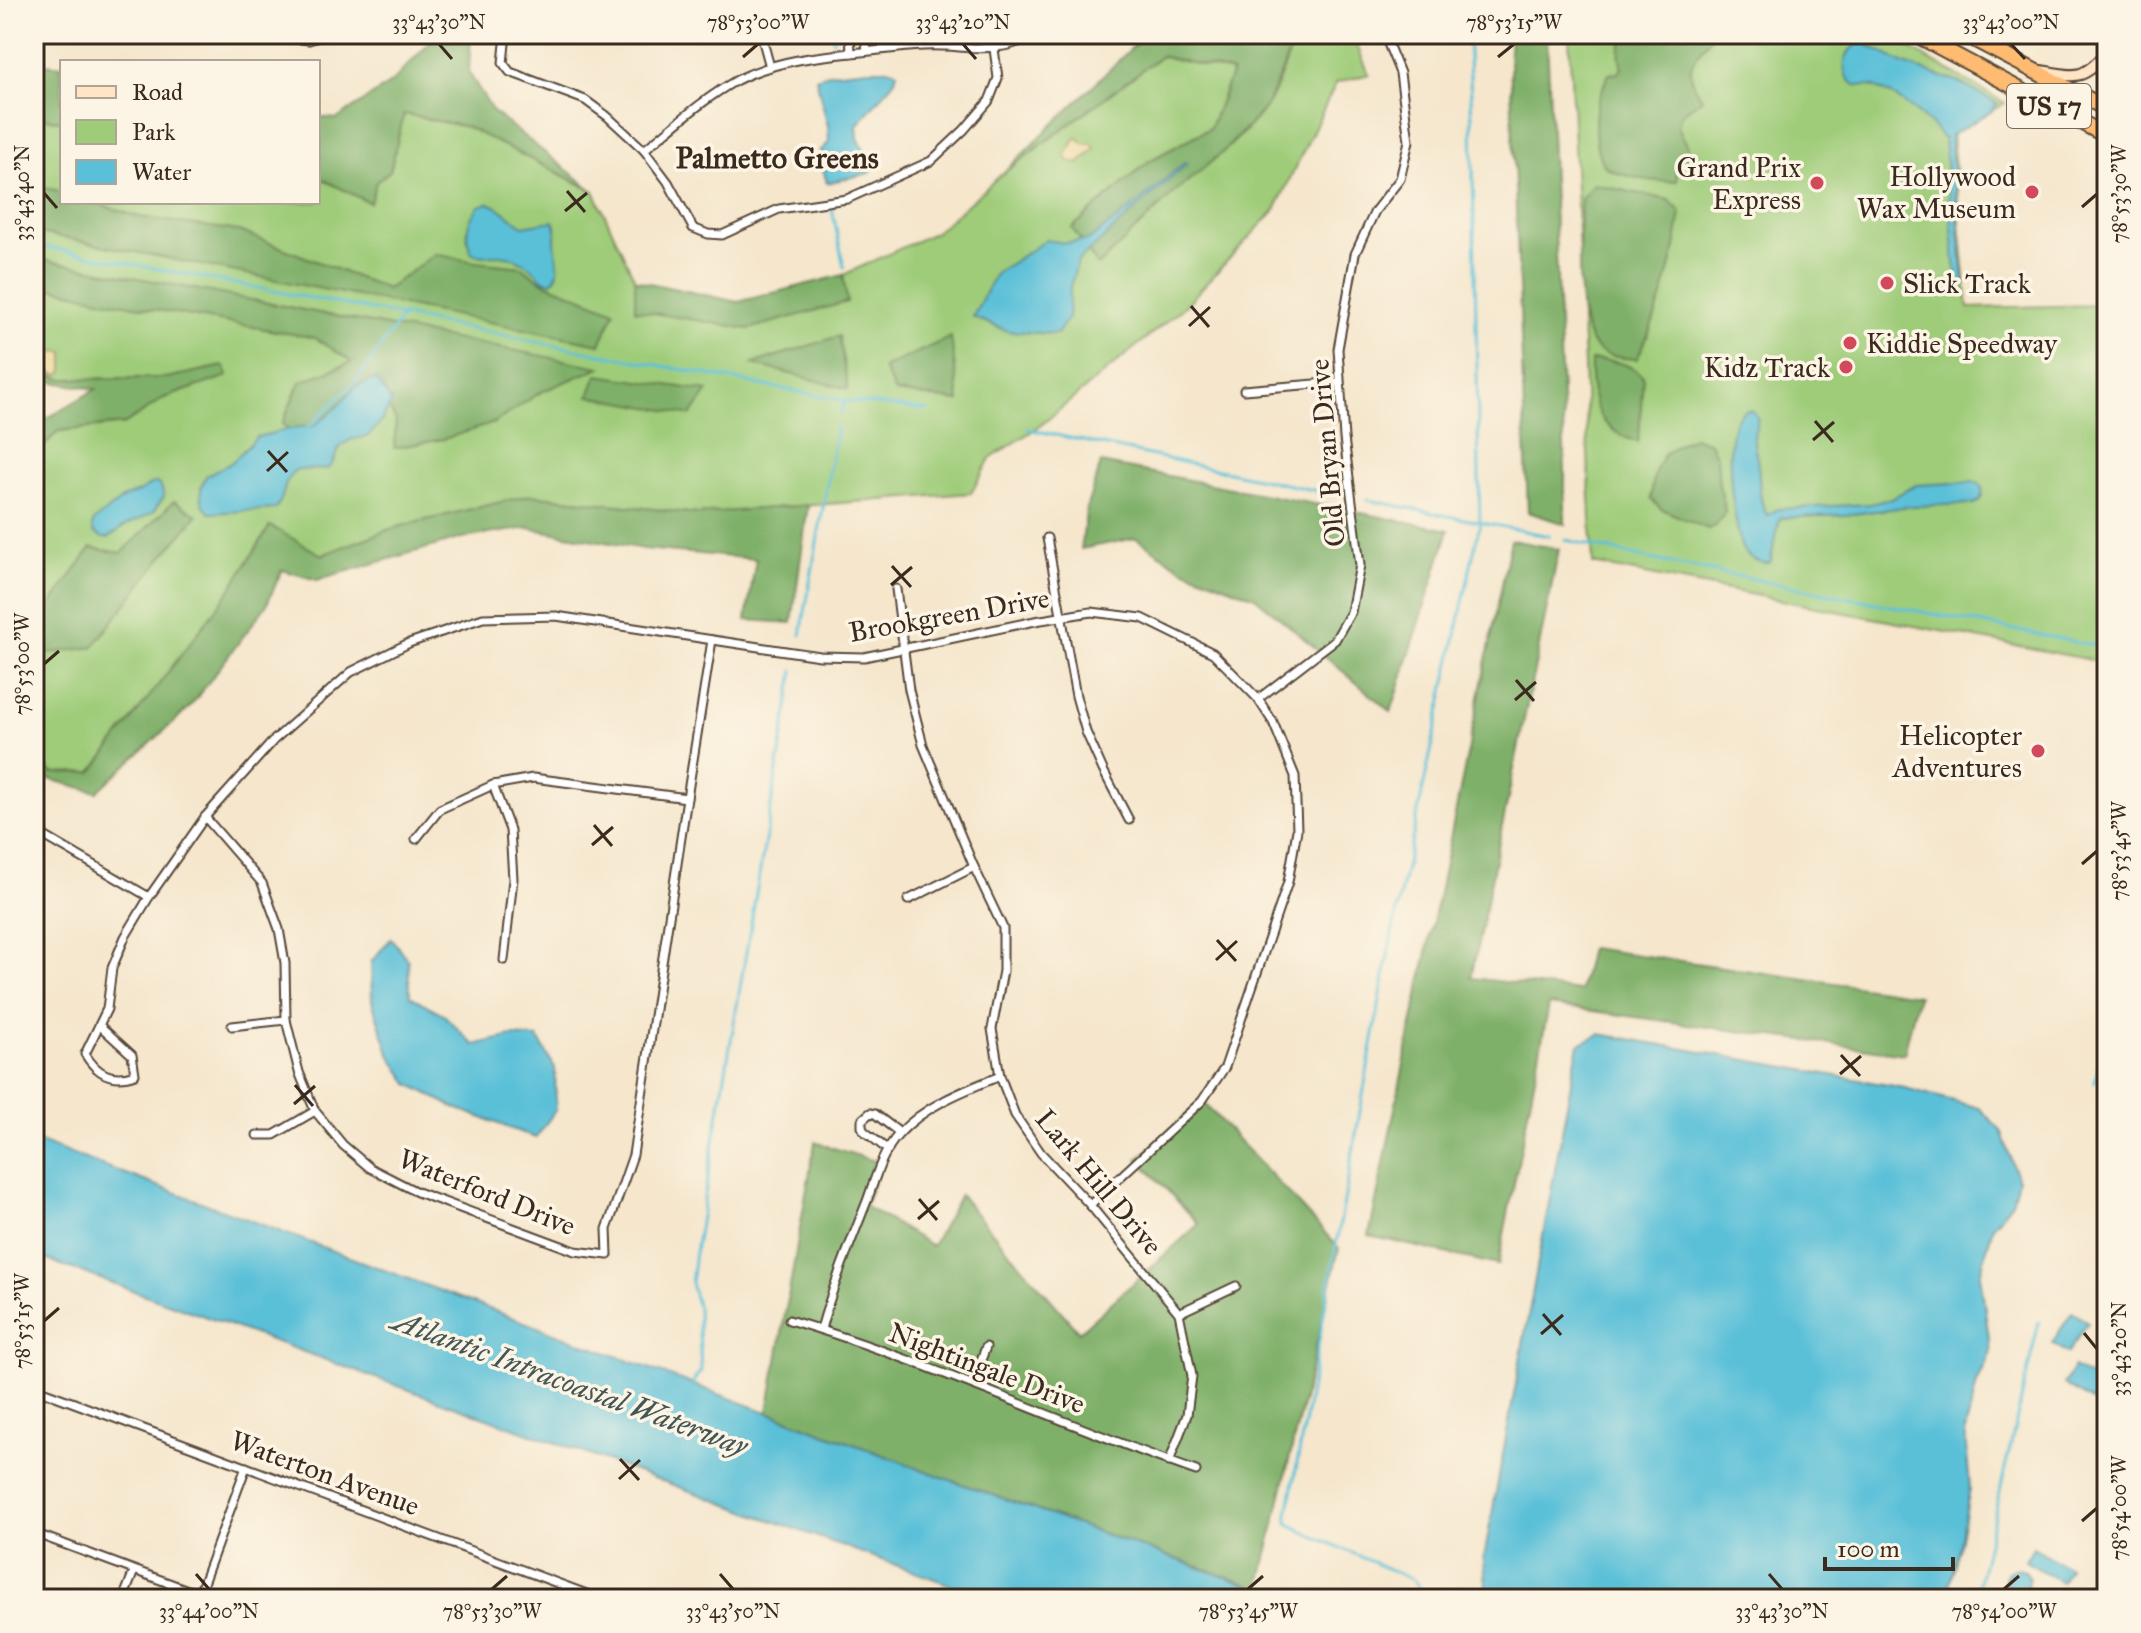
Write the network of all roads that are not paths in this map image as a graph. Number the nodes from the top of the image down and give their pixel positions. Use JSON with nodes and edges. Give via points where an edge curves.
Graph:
{"nodes":[{"id":1,"x":255,"y":34,"type":"edge"},
{"id":2,"x":328,"y":34,"type":"edge"},
{"id":3,"x":506,"y":34,"type":"edge"},
{"id":4,"x":761,"y":34,"type":"edge"},
{"id":5,"x":850,"y":34,"type":"edge"},
{"id":6,"x":865,"y":34,"type":"edge"},
{"id":7,"x":1036,"y":34,"type":"edge"},
{"id":8,"x":1384,"y":34,"type":"edge"},
{"id":9,"x":1915,"y":34,"type":"edge"},
{"id":10,"x":1964,"y":34,"type":"edge"},
{"id":11,"x":2103,"y":34,"type":"edge"},
{"id":12,"x":994,"y":49,"type":"junction"},
{"id":13,"x":867,"y":51,"type":"junction"},
{"id":14,"x":851,"y":53,"type":"junction"},
{"id":15,"x":2106,"y":60,"type":"edge"},
{"id":16,"x":770,"y":67,"type":"junction"},
{"id":17,"x":2033,"y":70,"type":"junction"},
{"id":18,"x":2107,"y":109,"type":"edge"},
{"id":19,"x":2107,"y":136,"type":"edge"},
{"id":20,"x":644,"y":150,"type":"junction"},
{"id":21,"x":1339,"y":382,"type":"junction"},
{"id":22,"x":1244,"y":390,"type":"dead end"},
{"id":23,"x":1047,"y":538,"type":"dead end"},
{"id":24,"x":896,"y":589,"type":"dead end"},
{"id":25,"x":1061,"y":617,"type":"junction"},
{"id":26,"x":712,"y":640,"type":"junction"},
{"id":27,"x":905,"y":650,"type":"junction"},
{"id":28,"x":1258,"y":699,"type":"junction"},
{"id":29,"x":493,"y":785,"type":"junction"},
{"id":30,"x":687,"y":798,"type":"junction"},
{"id":31,"x":205,"y":817,"type":"junction"},
{"id":32,"x":1129,"y":820,"type":"dead end"},
{"id":33,"x":34,"y":830,"type":"edge"},
{"id":34,"x":416,"y":839,"type":"dead end"},
{"id":35,"x":974,"y":867,"type":"junction"},
{"id":36,"x":149,"y":897,"type":"junction"},
{"id":37,"x":908,"y":900,"type":"dead end"},
{"id":38,"x":504,"y":960,"type":"dead end"},
{"id":39,"x":286,"y":1020,"type":"junction"},
{"id":40,"x":99,"y":1025,"type":"junction"},
{"id":41,"x":232,"y":1026,"type":"dead end"},
{"id":42,"x":1000,"y":1076,"type":"junction"},
{"id":43,"x":315,"y":1111,"type":"junction"},
{"id":44,"x":900,"y":1133,"type":"junction"},
{"id":45,"x":257,"y":1135,"type":"dead end"},
{"id":46,"x":888,"y":1150,"type":"junction"},
{"id":47,"x":1090,"y":1205,"type":"junction"},
{"id":48,"x":1236,"y":1286,"type":"dead end"},
{"id":49,"x":1179,"y":1313,"type":"junction"},
{"id":50,"x":789,"y":1320,"type":"dead end"},
{"id":51,"x":821,"y":1329,"type":"junction"},
{"id":52,"x":986,"y":1347,"type":"dead end"},
{"id":53,"x":972,"y":1384,"type":"junction"},
{"id":54,"x":34,"y":1388,"type":"edge"},
{"id":55,"x":1169,"y":1462,"type":"junction"},
{"id":56,"x":246,"y":1467,"type":"junction"},
{"id":57,"x":1196,"y":1471,"type":"dead end"},
{"id":58,"x":34,"y":1533,"type":"edge"},
{"id":59,"x":134,"y":1571,"type":"junction"},
{"id":60,"x":199,"y":1594,"type":"junction"},
{"id":61,"x":123,"y":1599,"type":"edge"},
{"id":62,"x":212,"y":1599,"type":"edge"},
{"id":63,"x":600,"y":1599,"type":"edge"}],
"edges":[{"from":1,"to":2,"type":"street","via":[[309,40]]},
{"from":3,"to":20,"type":"street","via":[[503,63],[510,72],[585,100]]},
{"from":4,"to":16,"type":"street"},
{"from":5,"to":14,"type":"street"},
{"from":6,"to":13,"type":"street"},
{"from":7,"to":12,"type":"street"},
{"from":8,"to":21,"type":"street","name":"Old Bryan Drive","via":[[1400,73],[1409,141],[1400,179],[1375,211],[1355,254],[1338,349]]},
{"from":9,"to":19,"type":"highway","number":"US 17"},
{"from":10,"to":17,"type":"highway","number":"US 17"},
{"from":11,"to":15,"type":"main road"},
{"from":12,"to":13,"type":"street","via":[[942,45]]},
{"from":12,"to":20,"type":"street","via":[[998,78],[989,101],[964,130],[931,161],[847,199],[779,209],[722,235],[708,234],[693,228]]},
{"from":13,"to":14,"type":"street"},
{"from":14,"to":16,"type":"street"},
{"from":15,"to":17,"type":"main road","via":[[2075,77]]},
{"from":16,"to":20,"type":"street","via":[[702,103]]},
{"from":17,"to":18,"type":"highway","number":"US 17"},
{"from":21,"to":22,"type":"street"},
{"from":21,"to":28,"type":"street","name":"Old Bryan Drive","via":[[1360,565],[1351,612],[1335,640]]},
{"from":23,"to":25,"type":"street"},
{"from":24,"to":27,"type":"street","name":"Lark Hill Drive"},
{"from":25,"to":27,"type":"street","name":"Brookgreen Drive"},
{"from":25,"to":28,"type":"street","name":"Brookgreen Drive","via":[[1091,612],[1142,618],[1213,653]]},
{"from":25,"to":32,"type":"street","via":[[1086,732]]},
{"from":26,"to":27,"type":"street","name":"Brookgreen Drive","via":[[820,656],[864,657]]},
{"from":26,"to":30,"type":"street","name":"Waterford Drive"},
{"from":26,"to":31,"type":"street","name":"Brookgreen Drive","via":[[556,616],[483,618],[409,643],[351,672],[274,740]]},
{"from":27,"to":35,"type":"street","name":"Lark Hill Drive","via":[[923,745]]},
{"from":28,"to":47,"type":"street","name":"Brookgreen Drive","via":[[1295,776],[1297,830],[1288,882],[1225,1067],[1202,1101]]},
{"from":29,"to":30,"type":"street","via":[[533,778]]},
{"from":29,"to":34,"type":"street","via":[[440,809]]},
{"from":29,"to":38,"type":"street","via":[[510,830],[513,879]]},
{"from":30,"to":43,"type":"street","name":"Waterford Drive","via":[[633,1155],[607,1229],[608,1255],[575,1251],[417,1192],[370,1168]]},
{"from":31,"to":36,"type":"street","name":"Brookgreen Drive"},
{"from":31,"to":39,"type":"street","name":"Waterford Drive","via":[[262,883],[285,963]]},
{"from":33,"to":36,"type":"street"},
{"from":35,"to":37,"type":"street"},
{"from":35,"to":42,"type":"street","name":"Lark Hill Drive","via":[[1003,928],[1003,971],[992,1029]]},
{"from":36,"to":40,"type":"street","name":"Brookgreen Drive","via":[[112,968],[107,1009]]},
{"from":39,"to":41,"type":"street"},
{"from":39,"to":43,"type":"street","name":"Waterford Drive"},
{"from":40,"to":40,"type":"street","name":"Brookgreen Drive","via":[[132,1055],[135,1074],[120,1079],[93,1069],[85,1054]]},
{"from":42,"to":44,"type":"street","via":[[934,1107]]},
{"from":42,"to":47,"type":"street","name":"Lark Hill Drive","via":[[1015,1115],[1041,1153]]},
{"from":43,"to":45,"type":"street","via":[[274,1135]]},
{"from":44,"to":46,"type":"street"},
{"from":44,"to":46,"type":"street","via":[[875,1114],[862,1120],[864,1131]]},
{"from":46,"to":51,"type":"street"},
{"from":47,"to":49,"type":"street","name":"Lark Hill Drive"},
{"from":48,"to":49,"type":"street"},
{"from":49,"to":55,"type":"street","name":"Lark Hill Drive","via":[[1192,1376],[1187,1415]]},
{"from":50,"to":51,"type":"street","name":"Nightingale Drive"},
{"from":51,"to":53,"type":"street","name":"Nightingale Drive"},
{"from":52,"to":53,"type":"street"},
{"from":53,"to":55,"type":"street","name":"Nightingale Drive"},
{"from":54,"to":56,"type":"street","name":"Waterton Avenue"},
{"from":55,"to":57,"type":"street","name":"Nightingale Drive"},
{"from":56,"to":60,"type":"street"},
{"from":56,"to":63,"type":"street","name":"Waterton Avenue"},
{"from":58,"to":59,"type":"street"},
{"from":59,"to":60,"type":"street"},
{"from":59,"to":61,"type":"street"},
{"from":60,"to":62,"type":"street"}]}
